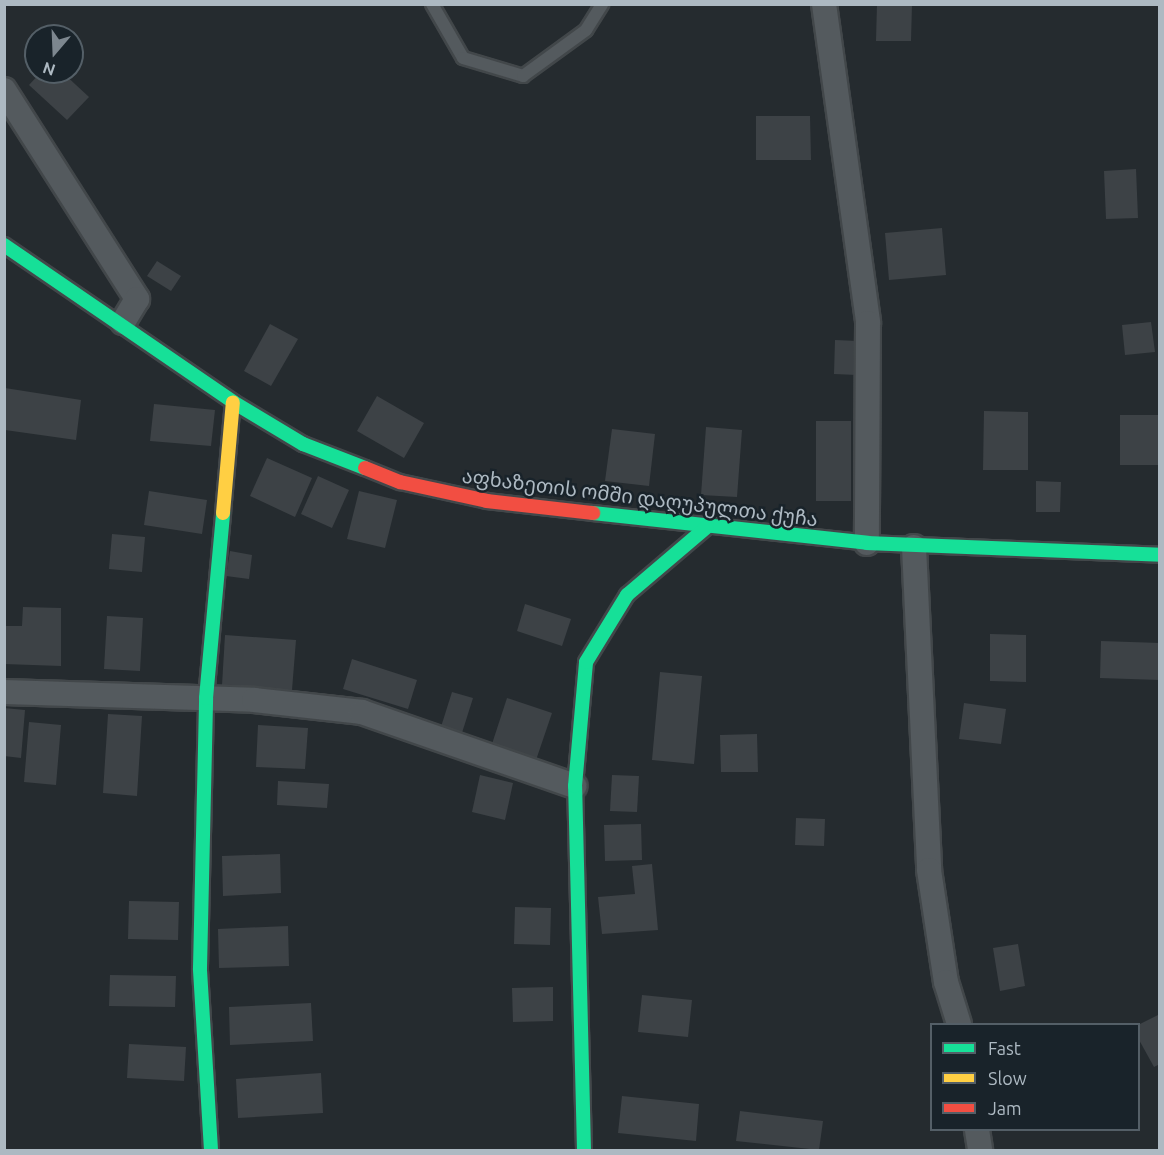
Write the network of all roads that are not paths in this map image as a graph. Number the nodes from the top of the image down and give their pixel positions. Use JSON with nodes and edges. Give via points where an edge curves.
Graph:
{"nodes":[{"id":1,"x":432,"y":4,"type":"edge"},
{"id":2,"x":602,"y":4,"type":"edge"},
{"id":3,"x":824,"y":4,"type":"edge"},
{"id":4,"x":4,"y":90,"type":"edge"},
{"id":5,"x":4,"y":245,"type":"edge"},
{"id":6,"x":123,"y":322,"type":"junction"},
{"id":7,"x":233,"y":402,"type":"junction"},
{"id":8,"x":707,"y":527,"type":"junction"},
{"id":9,"x":867,"y":543,"type":"junction"},
{"id":10,"x":914,"y":547,"type":"junction"},
{"id":11,"x":1160,"y":555,"type":"edge"},
{"id":12,"x":4,"y":692,"type":"edge"},
{"id":13,"x":206,"y":698,"type":"junction"},
{"id":14,"x":575,"y":786,"type":"junction"},
{"id":15,"x":959,"y":1023,"type":"edge"},
{"id":16,"x":977,"y":1131,"type":"edge"},
{"id":17,"x":212,"y":1150,"type":"edge"},
{"id":18,"x":584,"y":1150,"type":"edge"},
{"id":19,"x":980,"y":1150,"type":"edge"}],
"edges":[{"from":1,"to":2,"type":"lane","via":[[464,58],[523,76],[586,30]]},
{"from":3,"to":9,"type":"street","via":[[868,323]]},
{"from":4,"to":6,"type":"street","via":[[137,299]]},
{"from":5,"to":6,"type":"street","name":"აფხაზეთის ომში დაღუპულთა ქუჩა"},
{"from":6,"to":7,"type":"street","name":"აფხაზეთის ომში დაღუპულთა ქუჩა"},
{"from":7,"to":8,"type":"street","name":"აფხაზეთის ომში დაღუპულთა ქუჩა","via":[[303,444],[400,482],[487,501]]},
{"from":7,"to":13,"type":"street"},
{"from":8,"to":9,"type":"street","name":"აფხაზეთის ომში დაღუპულთა ქუჩა"},
{"from":8,"to":14,"type":"street","via":[[627,595],[586,662]]},
{"from":9,"to":10,"type":"street","name":"აფხაზეთის ომში დაღუპულთა ქუჩა"},
{"from":10,"to":11,"type":"street","name":"აფხაზეთის ომში დაღუპულთა ქუჩა"},
{"from":10,"to":15,"type":"street","via":[[929,870],[946,982]]},
{"from":12,"to":13,"type":"street"},
{"from":13,"to":14,"type":"street","via":[[362,712]]},
{"from":13,"to":17,"type":"street","via":[[200,968]]},
{"from":14,"to":18,"type":"street"},
{"from":16,"to":19,"type":"street"}]}
